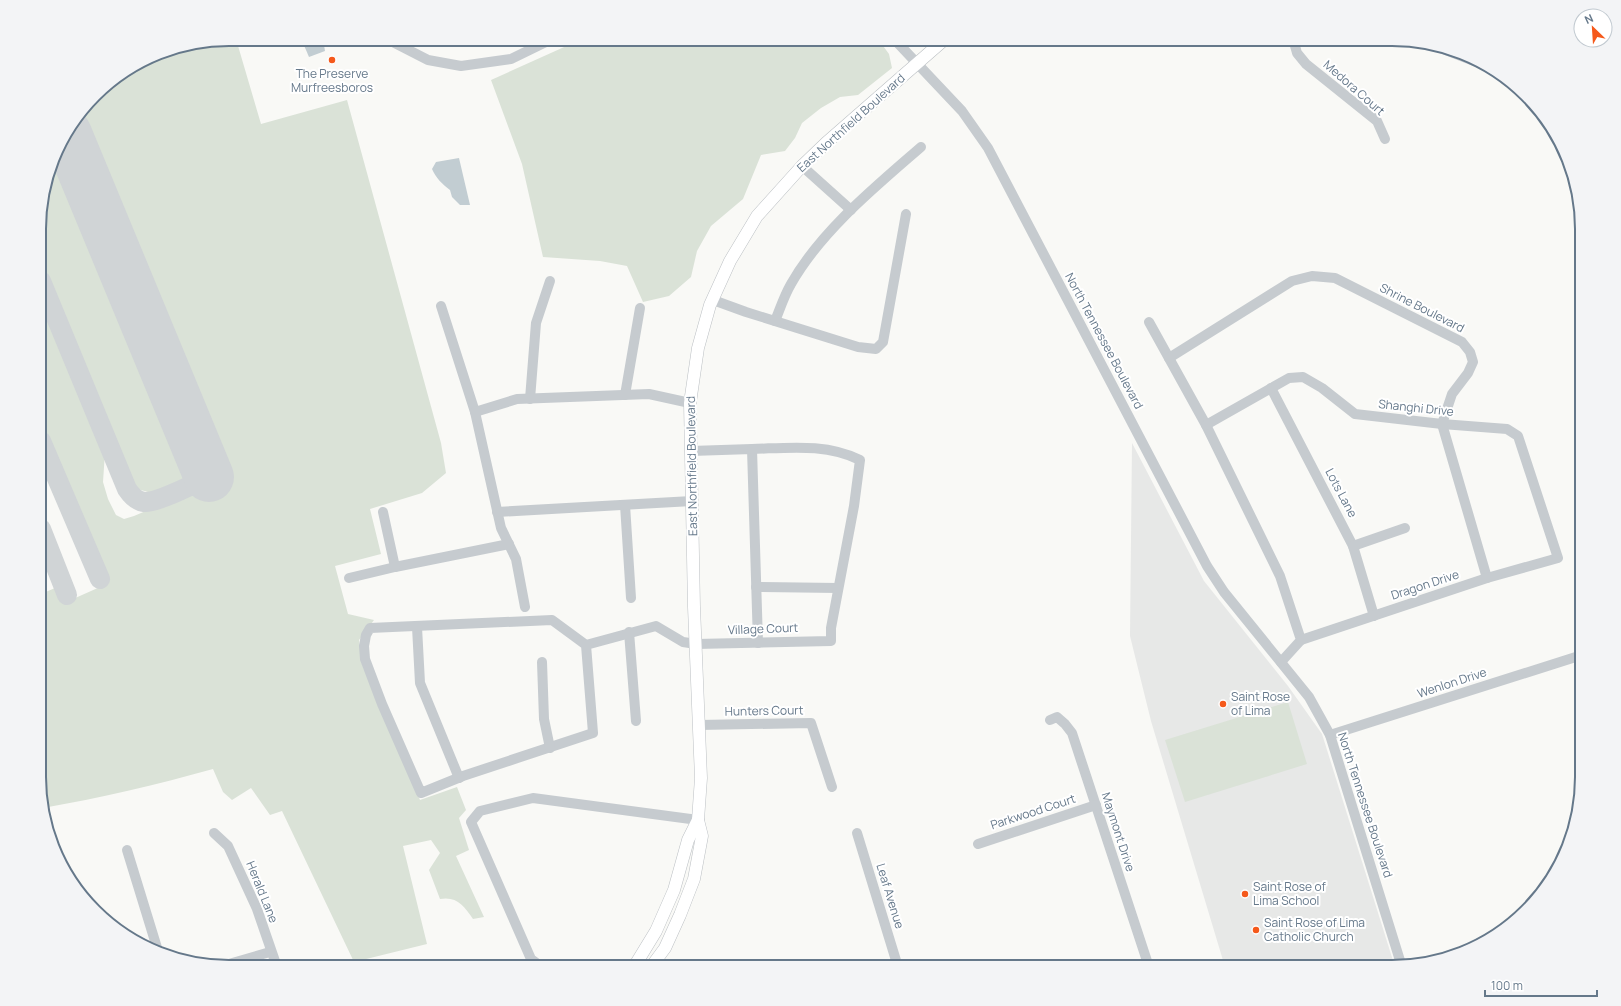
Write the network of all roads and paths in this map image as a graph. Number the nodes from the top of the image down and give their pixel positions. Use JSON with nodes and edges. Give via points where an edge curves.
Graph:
{"nodes":[{"id":1,"x":401,"y":46,"type":"edge"},
{"id":2,"x":538,"y":46,"type":"edge"},
{"id":3,"x":900,"y":46,"type":"edge"},
{"id":4,"x":937,"y":46,"type":"edge"},
{"id":5,"x":1295,"y":46,"type":"edge"},
{"id":6,"x":917,"y":64,"type":"junction"},
{"id":7,"x":1385,"y":139,"type":"dead end"},
{"id":8,"x":921,"y":147,"type":"dead end"},
{"id":9,"x":802,"y":166,"type":"junction"},
{"id":10,"x":851,"y":210,"type":"junction"},
{"id":11,"x":906,"y":214,"type":"dead end"},
{"id":12,"x":550,"y":281,"type":"dead end"},
{"id":13,"x":713,"y":300,"type":"junction"},
{"id":14,"x":441,"y":306,"type":"dead end"},
{"id":15,"x":640,"y":308,"type":"dead end"},
{"id":16,"x":775,"y":321,"type":"junction"},
{"id":17,"x":1149,"y":322,"type":"dead end"},
{"id":18,"x":1169,"y":358,"type":"junction"},
{"id":19,"x":1271,"y":388,"type":"junction"},
{"id":20,"x":624,"y":395,"type":"junction"},
{"id":21,"x":530,"y":399,"type":"junction"},
{"id":22,"x":690,"y":403,"type":"junction"},
{"id":23,"x":475,"y":412,"type":"junction"},
{"id":24,"x":1442,"y":424,"type":"junction"},
{"id":25,"x":1206,"y":425,"type":"junction"},
{"id":26,"x":752,"y":449,"type":"junction"},
{"id":27,"x":691,"y":450,"type":"junction"},
{"id":28,"x":692,"y":501,"type":"junction"},
{"id":29,"x":625,"y":505,"type":"junction"},
{"id":30,"x":383,"y":512,"type":"dead end"},
{"id":31,"x":497,"y":512,"type":"junction"},
{"id":32,"x":1405,"y":528,"type":"dead end"},
{"id":33,"x":509,"y":544,"type":"junction"},
{"id":34,"x":1354,"y":546,"type":"junction"},
{"id":35,"x":1558,"y":558,"type":"joint"},
{"id":36,"x":395,"y":568,"type":"junction"},
{"id":37,"x":350,"y":578,"type":"dead end"},
{"id":38,"x":1487,"y":578,"type":"junction"},
{"id":39,"x":756,"y":588,"type":"junction"},
{"id":40,"x":838,"y":588,"type":"junction"},
{"id":41,"x":631,"y":598,"type":"dead end"},
{"id":42,"x":525,"y":607,"type":"dead end"},
{"id":43,"x":1374,"y":616,"type":"junction"},
{"id":44,"x":416,"y":627,"type":"junction"},
{"id":45,"x":629,"y":632,"type":"junction"},
{"id":46,"x":1301,"y":640,"type":"junction"},
{"id":47,"x":758,"y":643,"type":"junction"},
{"id":48,"x":696,"y":644,"type":"junction"},
{"id":49,"x":586,"y":645,"type":"junction"},
{"id":50,"x":1575,"y":657,"type":"edge"},
{"id":51,"x":542,"y":662,"type":"dead end"},
{"id":52,"x":1281,"y":662,"type":"junction"},
{"id":53,"x":1050,"y":720,"type":"dead end"},
{"id":54,"x":636,"y":721,"type":"dead end"},
{"id":55,"x":699,"y":725,"type":"junction"},
{"id":56,"x":1330,"y":735,"type":"junction"},
{"id":57,"x":550,"y":748,"type":"junction"},
{"id":58,"x":459,"y":778,"type":"junction"},
{"id":59,"x":832,"y":787,"type":"dead end"},
{"id":60,"x":1096,"y":805,"type":"junction"},
{"id":61,"x":698,"y":820,"type":"junction"},
{"id":62,"x":214,"y":833,"type":"dead end"},
{"id":63,"x":857,"y":833,"type":"dead end"},
{"id":64,"x":978,"y":844,"type":"dead end"},
{"id":65,"x":127,"y":850,"type":"dead end"},
{"id":66,"x":156,"y":945,"type":"edge"},
{"id":67,"x":270,"y":952,"type":"junction"},
{"id":68,"x":243,"y":960,"type":"edge"},
{"id":69,"x":274,"y":960,"type":"edge"},
{"id":70,"x":532,"y":960,"type":"edge"},
{"id":71,"x":638,"y":960,"type":"edge"},
{"id":72,"x":656,"y":960,"type":"edge"},
{"id":73,"x":896,"y":960,"type":"edge"},
{"id":74,"x":1147,"y":960,"type":"edge"},
{"id":75,"x":1400,"y":960,"type":"edge"}],
"edges":[{"from":1,"to":2,"type":"street","via":[[428,60],[461,66],[511,59]]},
{"from":3,"to":6,"type":"street","name":"North Tennessee Boulevard"},
{"from":4,"to":6,"type":"main road","name":"East Northfield Boulevard"},
{"from":5,"to":7,"type":"street","name":"Medora Court","via":[[1306,64],[1377,121]]},
{"from":6,"to":9,"type":"main road","name":"East Northfield Boulevard"},
{"from":6,"to":52,"type":"street","name":"North Tennessee Boulevard","via":[[962,112],[988,148],[1207,566],[1224,592]]},
{"from":8,"to":10,"type":"street"},
{"from":9,"to":10,"type":"street"},
{"from":9,"to":13,"type":"main road","name":"East Northfield Boulevard","via":[[758,216],[730,261]]},
{"from":10,"to":16,"type":"street","via":[[815,248],[790,285]]},
{"from":11,"to":16,"type":"street","via":[[883,342],[876,349],[858,347]]},
{"from":12,"to":21,"type":"street","via":[[536,323]]},
{"from":13,"to":16,"type":"street"},
{"from":13,"to":22,"type":"main road","name":"East Northfield Boulevard","via":[[698,348]]},
{"from":14,"to":23,"type":"street"},
{"from":15,"to":20,"type":"street"},
{"from":17,"to":18,"type":"street"},
{"from":18,"to":24,"type":"street","name":"Shrine Boulevard","via":[[1292,281],[1312,276],[1335,278],[1462,342],[1470,352],[1473,362],[1452,394]]},
{"from":18,"to":25,"type":"street"},
{"from":19,"to":24,"type":"street","name":"Shanghi Drive","via":[[1289,378],[1302,377],[1322,388],[1355,414]]},
{"from":19,"to":25,"type":"street","name":"Shanghi Drive"},
{"from":19,"to":34,"type":"street","name":"Lots Lane"},
{"from":20,"to":21,"type":"street"},
{"from":20,"to":22,"type":"street","via":[[649,394]]},
{"from":21,"to":23,"type":"street","via":[[518,399]]},
{"from":22,"to":27,"type":"main road","name":"East Northfield Boulevard"},
{"from":23,"to":31,"type":"street"},
{"from":24,"to":35,"type":"street","name":"Shanghi Drive","via":[[1507,429],[1518,436]]},
{"from":24,"to":38,"type":"street"},
{"from":25,"to":46,"type":"street","via":[[1280,576]]},
{"from":26,"to":27,"type":"street"},
{"from":26,"to":39,"type":"street"},
{"from":26,"to":40,"type":"street","via":[[814,447],[849,454],[860,460]]},
{"from":27,"to":28,"type":"main road","name":"East Northfield Boulevard"},
{"from":28,"to":29,"type":"street"},
{"from":28,"to":48,"type":"main road","name":"East Northfield Boulevard"},
{"from":29,"to":31,"type":"street"},
{"from":29,"to":41,"type":"street"},
{"from":30,"to":36,"type":"street"},
{"from":31,"to":33,"type":"street"},
{"from":32,"to":34,"type":"street"},
{"from":33,"to":36,"type":"street"},
{"from":33,"to":42,"type":"street","via":[[516,559]]},
{"from":34,"to":43,"type":"street","name":"Lots Lane"},
{"from":35,"to":38,"type":"street","name":"Dragon Drive"},
{"from":36,"to":37,"type":"street"},
{"from":38,"to":43,"type":"street","name":"Dragon Drive"},
{"from":39,"to":40,"type":"street"},
{"from":39,"to":47,"type":"street"},
{"from":40,"to":47,"type":"street","name":"Village Court","via":[[831,641]]},
{"from":43,"to":46,"type":"street","name":"Dragon Drive"},
{"from":44,"to":49,"type":"street","via":[[552,620]]},
{"from":44,"to":58,"type":"street","via":[[420,683]]},
{"from":44,"to":58,"type":"street","via":[[370,628],[364,646],[365,659],[421,793]]},
{"from":45,"to":48,"type":"street","name":"Village Court","via":[[656,626],[683,642]]},
{"from":45,"to":49,"type":"street","name":"Village Court"},
{"from":45,"to":54,"type":"street"},
{"from":46,"to":52,"type":"street"},
{"from":47,"to":48,"type":"street","name":"Village Court"},
{"from":48,"to":55,"type":"main road","name":"East Northfield Boulevard"},
{"from":49,"to":57,"type":"street","via":[[593,733]]},
{"from":50,"to":56,"type":"street","name":"Wenlon Drive"},
{"from":51,"to":57,"type":"street","via":[[544,719]]},
{"from":52,"to":56,"type":"street","name":"North Tennessee Boulevard","via":[[1309,697]]},
{"from":53,"to":60,"type":"street","name":"Maymont Drive","via":[[1057,717],[1072,733]]},
{"from":55,"to":59,"type":"street","name":"Hunters Court","via":[[811,723]]},
{"from":55,"to":61,"type":"main road","name":"East Northfield Boulevard","via":[[701,778]]},
{"from":56,"to":75,"type":"street","name":"North Tennessee Boulevard"},
{"from":57,"to":58,"type":"street"},
{"from":60,"to":64,"type":"street","name":"Parkwood Court"},
{"from":60,"to":74,"type":"street","name":"Maymont Drive"},
{"from":61,"to":70,"type":"street","via":[[533,798],[480,811],[470,822]]},
{"from":61,"to":71,"type":"main road","name":"East Northfield Boulevard","via":[[688,840],[674,890],[656,931]]},
{"from":61,"to":72,"type":"main road","name":"East Northfield Boulevard","via":[[702,836],[694,879],[668,941]]},
{"from":62,"to":67,"type":"street","name":"Herald Lane","via":[[228,846],[257,909]]},
{"from":63,"to":73,"type":"street","name":"Leaf Avenue"},
{"from":65,"to":66,"type":"street"},
{"from":67,"to":68,"type":"street"},
{"from":67,"to":69,"type":"street","name":"Herald Lane"}]}
